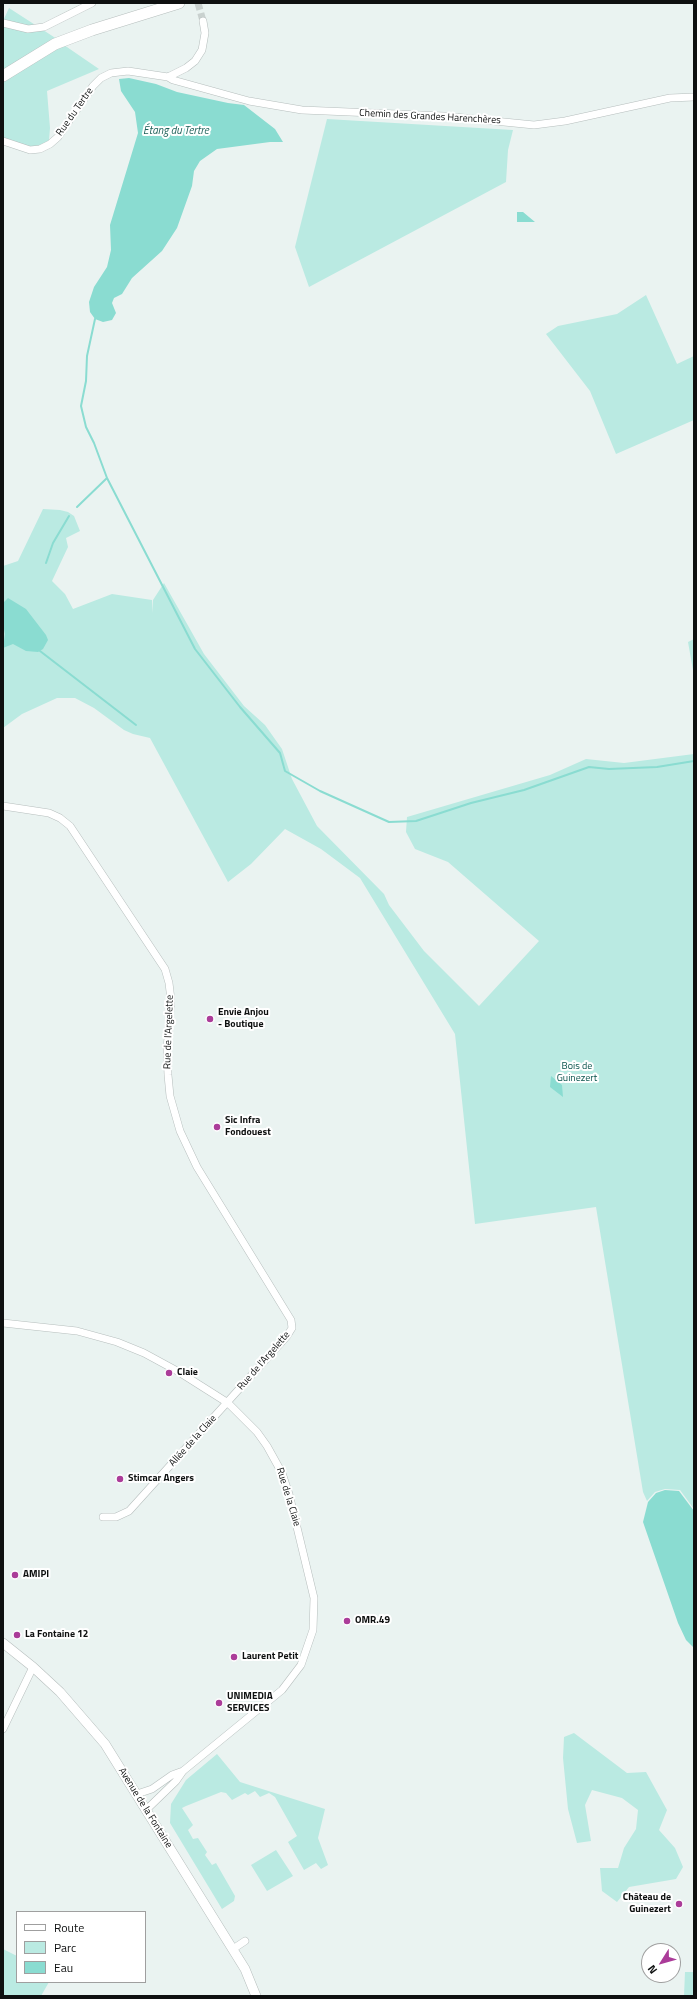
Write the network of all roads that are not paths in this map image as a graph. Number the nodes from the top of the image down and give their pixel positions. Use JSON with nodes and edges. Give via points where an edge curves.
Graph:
{"nodes":[{"id":1,"x":92,"y":3,"type":"edge"},
{"id":2,"x":179,"y":3,"type":"edge"},
{"id":3,"x":203,"y":21,"type":"tunnel mouth"},
{"id":4,"x":3,"y":23,"type":"edge"},
{"id":5,"x":3,"y":76,"type":"edge"},
{"id":6,"x":168,"y":77,"type":"junction"},
{"id":7,"x":694,"y":97,"type":"edge"},
{"id":8,"x":3,"y":141,"type":"edge"},
{"id":9,"x":3,"y":806,"type":"edge"},
{"id":10,"x":3,"y":1323,"type":"edge"},
{"id":11,"x":228,"y":1403,"type":"junction"},
{"id":12,"x":103,"y":1517,"type":"dead end"},
{"id":13,"x":3,"y":1644,"type":"edge"},
{"id":14,"x":33,"y":1667,"type":"junction"},
{"id":15,"x":3,"y":1729,"type":"edge"},
{"id":16,"x":183,"y":1771,"type":"junction"},
{"id":17,"x":137,"y":1794,"type":"junction"},
{"id":18,"x":146,"y":1810,"type":"junction"},
{"id":19,"x":245,"y":1941,"type":"dead end"},
{"id":20,"x":233,"y":1949,"type":"junction"},
{"id":21,"x":256,"y":1996,"type":"edge"}],
"edges":[{"from":1,"to":4,"type":"street","via":[[44,27],[28,29]]},
{"from":2,"to":5,"type":"main road","via":[[55,44]]},
{"from":3,"to":6,"type":"street","via":[[205,39],[199,56],[186,68]]},
{"from":6,"to":7,"type":"street","name":"Chemin des Grandes Harenchères","via":[[249,101],[302,110],[444,116],[534,125],[565,121],[670,98]]},
{"from":6,"to":8,"type":"street","name":"Rue du Tertre","via":[[128,71],[111,73],[93,86],[50,144],[30,150]]},
{"from":9,"to":11,"type":"street","name":"Rue de l'Argelette","via":[[48,813],[70,826],[165,969],[170,983],[171,1000],[168,1075],[170,1096],[180,1131],[197,1167],[292,1320],[292,1328],[287,1336]]},
{"from":10,"to":11,"type":"street","name":"Rue de la Claie","via":[[77,1331],[117,1342],[152,1356]]},
{"from":11,"to":12,"type":"street","name":"Allée de la Claie","via":[[129,1511],[116,1517]]},
{"from":11,"to":16,"type":"street","name":"Rue de la Claie","via":[[257,1432],[282,1474],[312,1582],[313,1630],[301,1665],[282,1690]]},
{"from":13,"to":14,"type":"street","name":"Avenue de la Fontaine"},
{"from":14,"to":15,"type":"street"},
{"from":14,"to":17,"type":"street","name":"Avenue de la Fontaine","via":[[60,1692],[94,1731]]},
{"from":16,"to":17,"type":"street","name":"Rue de la Claie","via":[[172,1775],[152,1789]]},
{"from":16,"to":18,"type":"street","name":"Rue de la Claie"},
{"from":17,"to":18,"type":"street","name":"Avenue de la Fontaine"},
{"from":18,"to":20,"type":"street","name":"Avenue de la Fontaine"},
{"from":19,"to":20,"type":"street"},
{"from":20,"to":21,"type":"street","name":"Avenue de la Fontaine"}]}
